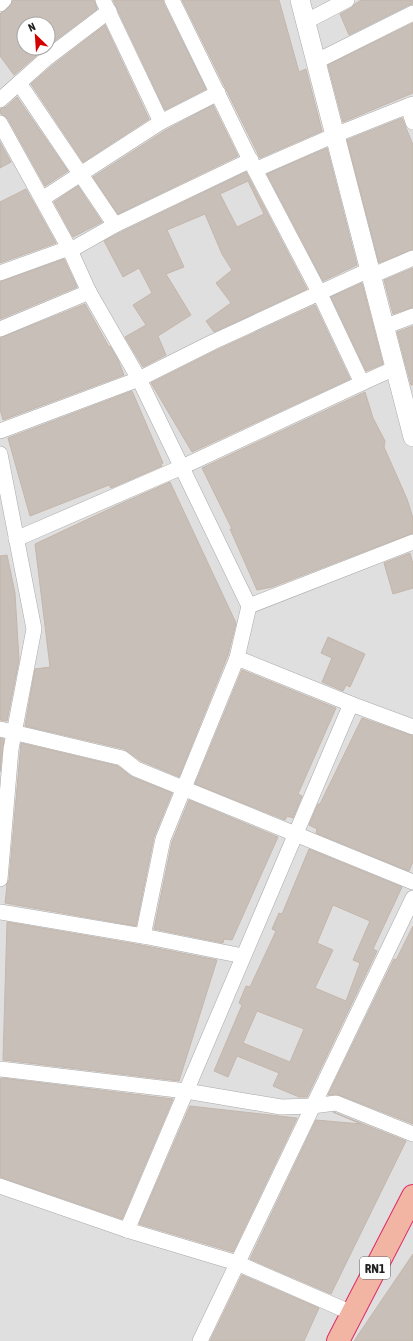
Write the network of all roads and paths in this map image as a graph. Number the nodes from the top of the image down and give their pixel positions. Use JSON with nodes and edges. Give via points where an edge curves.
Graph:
{"nodes":[{"id":1,"x":4,"y":0,"type":"edge"},
{"id":2,"x":172,"y":0,"type":"edge"},
{"id":3,"x":300,"y":0,"type":"edge"},
{"id":4,"x":347,"y":0,"type":"edge"},
{"id":5,"x":0,"y":4,"type":"edge"},
{"id":6,"x":106,"y":6,"type":"edge"},
{"id":7,"x":413,"y":13,"type":"edge"},
{"id":8,"x":305,"y":22,"type":"junction"},
{"id":9,"x":315,"y":62,"type":"junction"},
{"id":10,"x":19,"y":83,"type":"junction"},
{"id":11,"x":218,"y":93,"type":"junction"},
{"id":12,"x":0,"y":100,"type":"edge"},
{"id":13,"x":410,"y":105,"type":"edge"},
{"id":14,"x":161,"y":122,"type":"junction"},
{"id":15,"x":413,"y":122,"type":"edge"},
{"id":16,"x":0,"y":123,"type":"edge"},
{"id":17,"x":334,"y":135,"type":"junction"},
{"id":18,"x":253,"y":165,"type":"junction"},
{"id":19,"x":81,"y":175,"type":"junction"},
{"id":20,"x":42,"y":199,"type":"junction"},
{"id":21,"x":115,"y":225,"type":"junction"},
{"id":22,"x":69,"y":250,"type":"junction"},
{"id":23,"x":413,"y":258,"type":"edge"},
{"id":24,"x":0,"y":273,"type":"edge"},
{"id":25,"x":370,"y":273,"type":"junction"},
{"id":26,"x":89,"y":292,"type":"junction"},
{"id":27,"x":319,"y":292,"type":"junction"},
{"id":28,"x":413,"y":316,"type":"edge"},
{"id":29,"x":384,"y":327,"type":"junction"},
{"id":30,"x":0,"y":329,"type":"edge"},
{"id":31,"x":395,"y":368,"type":"junction"},
{"id":32,"x":139,"y":379,"type":"junction"},
{"id":33,"x":362,"y":383,"type":"junction"},
{"id":34,"x":0,"y":431,"type":"edge"},
{"id":35,"x":413,"y":436,"type":"edge"},
{"id":36,"x":0,"y":454,"type":"edge"},
{"id":37,"x":182,"y":467,"type":"junction"},
{"id":38,"x":16,"y":539,"type":"junction"},
{"id":39,"x":413,"y":542,"type":"edge"},
{"id":40,"x":248,"y":606,"type":"junction"},
{"id":41,"x":237,"y":658,"type":"junction"},
{"id":42,"x":351,"y":704,"type":"junction"},
{"id":43,"x":413,"y":727,"type":"edge"},
{"id":44,"x":7,"y":730,"type":"edge"},
{"id":45,"x":183,"y":788,"type":"junction"},
{"id":46,"x":295,"y":834,"type":"junction"},
{"id":47,"x":0,"y":879,"type":"edge"},
{"id":48,"x":413,"y":882,"type":"edge"},
{"id":49,"x":413,"y":898,"type":"edge"},
{"id":50,"x":0,"y":912,"type":"edge"},
{"id":51,"x":143,"y":936,"type":"junction"},
{"id":52,"x":243,"y":956,"type":"junction"},
{"id":53,"x":0,"y":1069,"type":"edge"},
{"id":54,"x":186,"y":1091,"type":"junction"},
{"id":55,"x":312,"y":1106,"type":"junction"},
{"id":56,"x":413,"y":1134,"type":"edge"},
{"id":57,"x":0,"y":1186,"type":"edge"},
{"id":58,"x":413,"y":1196,"type":"edge"},
{"id":59,"x":127,"y":1230,"type":"junction"},
{"id":60,"x":237,"y":1263,"type":"junction"},
{"id":61,"x":352,"y":1313,"type":"junction"},
{"id":62,"x":200,"y":1341,"type":"edge"},
{"id":63,"x":338,"y":1341,"type":"edge"}],
"edges":[{"from":1,"to":5,"type":"street"},
{"from":2,"to":11,"type":"street"},
{"from":3,"to":8,"type":"street"},
{"from":4,"to":8,"type":"street"},
{"from":6,"to":10,"type":"street"},
{"from":6,"to":14,"type":"street"},
{"from":7,"to":9,"type":"street"},
{"from":8,"to":9,"type":"street"},
{"from":9,"to":17,"type":"street"},
{"from":10,"to":12,"type":"street"},
{"from":10,"to":19,"type":"street"},
{"from":11,"to":14,"type":"street"},
{"from":11,"to":18,"type":"street"},
{"from":13,"to":15,"type":"street"},
{"from":13,"to":17,"type":"street"},
{"from":14,"to":19,"type":"street"},
{"from":16,"to":20,"type":"street"},
{"from":17,"to":18,"type":"street"},
{"from":17,"to":25,"type":"street"},
{"from":18,"to":21,"type":"street"},
{"from":18,"to":27,"type":"street"},
{"from":19,"to":20,"type":"street"},
{"from":19,"to":21,"type":"street"},
{"from":20,"to":22,"type":"street"},
{"from":21,"to":22,"type":"street"},
{"from":22,"to":24,"type":"street"},
{"from":22,"to":26,"type":"street"},
{"from":23,"to":25,"type":"street"},
{"from":25,"to":27,"type":"street"},
{"from":25,"to":29,"type":"street"},
{"from":26,"to":30,"type":"street"},
{"from":26,"to":32,"type":"street"},
{"from":27,"to":32,"type":"street"},
{"from":27,"to":33,"type":"street"},
{"from":28,"to":29,"type":"street"},
{"from":29,"to":31,"type":"street"},
{"from":31,"to":33,"type":"street"},
{"from":31,"to":35,"type":"street"},
{"from":32,"to":34,"type":"street"},
{"from":32,"to":37,"type":"street"},
{"from":33,"to":37,"type":"street"},
{"from":36,"to":38,"type":"street"},
{"from":37,"to":38,"type":"street"},
{"from":37,"to":40,"type":"street"},
{"from":38,"to":44,"type":"street","via":[[34,629]]},
{"from":39,"to":40,"type":"street"},
{"from":40,"to":41,"type":"street"},
{"from":41,"to":42,"type":"street"},
{"from":41,"to":45,"type":"street"},
{"from":42,"to":43,"type":"street"},
{"from":42,"to":46,"type":"street"},
{"from":44,"to":45,"type":"street","via":[[122,758],[136,769]]},
{"from":44,"to":47,"type":"street","via":[[11,749]]},
{"from":45,"to":46,"type":"street"},
{"from":45,"to":51,"type":"street","via":[[163,839]]},
{"from":46,"to":48,"type":"street"},
{"from":46,"to":52,"type":"street"},
{"from":49,"to":55,"type":"street"},
{"from":50,"to":51,"type":"street"},
{"from":51,"to":52,"type":"street"},
{"from":52,"to":54,"type":"street"},
{"from":53,"to":54,"type":"street"},
{"from":54,"to":55,"type":"street","via":[[281,1106]]},
{"from":54,"to":59,"type":"street"},
{"from":55,"to":56,"type":"street","via":[[336,1103]]},
{"from":55,"to":60,"type":"street"},
{"from":57,"to":59,"type":"street"},
{"from":58,"to":61,"type":"highway","number":"RN1"},
{"from":59,"to":60,"type":"street"},
{"from":60,"to":61,"type":"street"},
{"from":60,"to":62,"type":"street"},
{"from":61,"to":63,"type":"highway","number":"RN1"}]}
